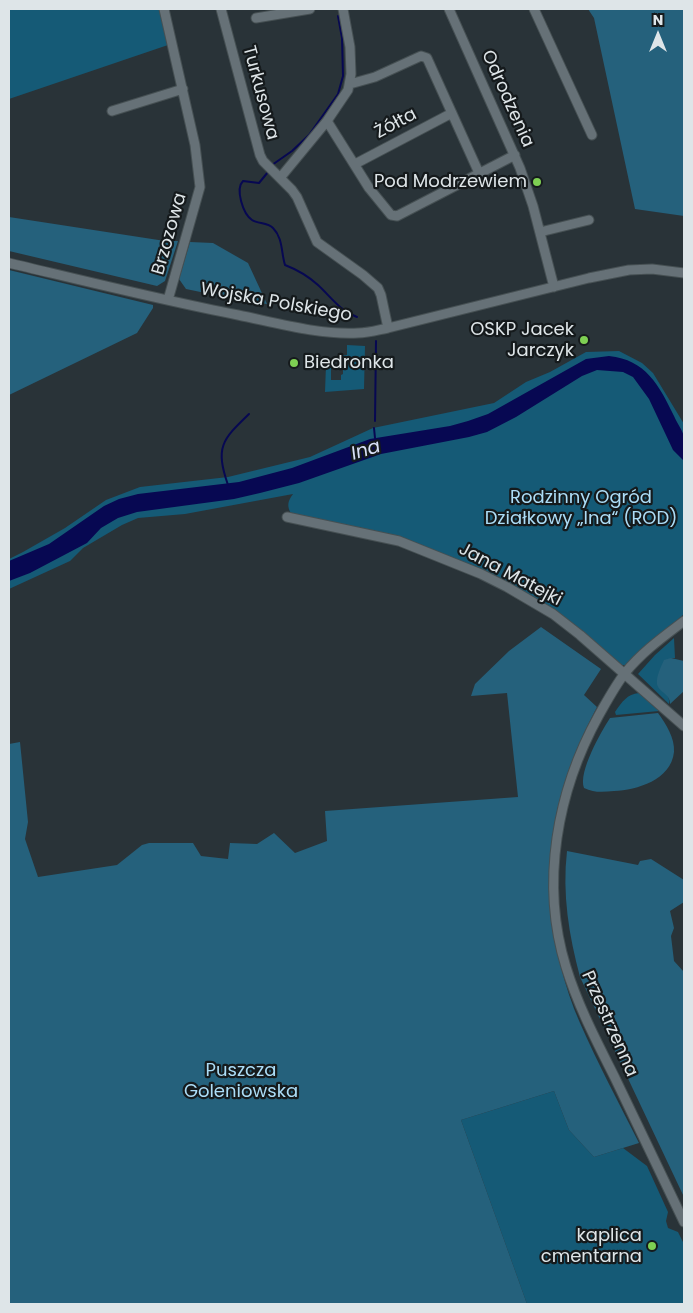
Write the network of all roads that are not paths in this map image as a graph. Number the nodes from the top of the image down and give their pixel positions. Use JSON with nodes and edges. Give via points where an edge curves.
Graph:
{"nodes":[{"id":1,"x":164,"y":9,"type":"edge"},
{"id":2,"x":222,"y":9,"type":"edge"},
{"id":3,"x":310,"y":9,"type":"edge"},
{"id":4,"x":343,"y":9,"type":"edge"},
{"id":5,"x":449,"y":9,"type":"edge"},
{"id":6,"x":534,"y":9,"type":"edge"},
{"id":7,"x":293,"y":10,"type":"edge"},
{"id":8,"x":256,"y":18,"type":"dead end"},
{"id":9,"x":350,"y":84,"type":"junction"},
{"id":10,"x":183,"y":89,"type":"junction"},
{"id":11,"x":112,"y":111,"type":"dead end"},
{"id":12,"x":452,"y":113,"type":"junction"},
{"id":13,"x":327,"y":121,"type":"junction"},
{"id":14,"x":592,"y":135,"type":"dead end"},
{"id":15,"x":515,"y":155,"type":"junction"},
{"id":16,"x":355,"y":164,"type":"junction"},
{"id":17,"x":479,"y":173,"type":"junction"},
{"id":18,"x":280,"y":178,"type":"junction"},
{"id":19,"x":589,"y":220,"type":"dead end"},
{"id":20,"x":540,"y":232,"type":"junction"},
{"id":21,"x":9,"y":263,"type":"edge"},
{"id":22,"x":684,"y":273,"type":"edge"},
{"id":23,"x":554,"y":287,"type":"junction"},
{"id":24,"x":168,"y":300,"type":"junction"},
{"id":25,"x":388,"y":328,"type":"junction"},
{"id":26,"x":287,"y":517,"type":"dead end"},
{"id":27,"x":684,"y":621,"type":"edge"},
{"id":28,"x":627,"y":675,"type":"junction"},
{"id":29,"x":684,"y":726,"type":"edge"},
{"id":30,"x":684,"y":1222,"type":"edge"}],
"edges":[{"from":1,"to":10,"type":"street","name":"Brzozowa"},
{"from":2,"to":18,"type":"street","name":"Turkusowa","via":[[260,155]]},
{"from":3,"to":7,"type":"street"},
{"from":4,"to":9,"type":"street","via":[[350,47]]},
{"from":5,"to":15,"type":"street","name":"Odrodzenia"},
{"from":6,"to":14,"type":"street"},
{"from":7,"to":8,"type":"street"},
{"from":9,"to":12,"type":"street","via":[[424,56]]},
{"from":9,"to":13,"type":"street"},
{"from":10,"to":11,"type":"street"},
{"from":10,"to":24,"type":"street","name":"Brzozowa","via":[[200,188]]},
{"from":12,"to":16,"type":"street","name":"Żółta"},
{"from":12,"to":17,"type":"street"},
{"from":13,"to":16,"type":"street"},
{"from":13,"to":18,"type":"street"},
{"from":15,"to":17,"type":"street"},
{"from":15,"to":20,"type":"street","name":"Odrodzenia"},
{"from":16,"to":17,"type":"street","via":[[378,199],[394,216]]},
{"from":18,"to":25,"type":"street","name":"Turkusowa","via":[[297,197],[317,242],[378,288]]},
{"from":19,"to":20,"type":"street"},
{"from":20,"to":23,"type":"street","name":"Odrodzenia"},
{"from":21,"to":24,"type":"street","name":"Wojska Polskiego"},
{"from":22,"to":23,"type":"street","name":"Wojska Polskiego","via":[[629,270]]},
{"from":23,"to":25,"type":"street","name":"Wojska Polskiego"},
{"from":24,"to":25,"type":"street","name":"Wojska Polskiego","via":[[328,332],[359,333]]},
{"from":26,"to":28,"type":"street","name":"Jana Matejki","via":[[399,541],[481,574],[553,614]]},
{"from":27,"to":28,"type":"street","name":"Przestrzenna","via":[[643,654]]},
{"from":28,"to":29,"type":"street","name":"Jana Matejki"},
{"from":28,"to":30,"type":"street","name":"Przestrzenna","via":[[614,688],[588,735],[571,777],[560,818],[554,900],[560,944],[581,1009]]}]}
